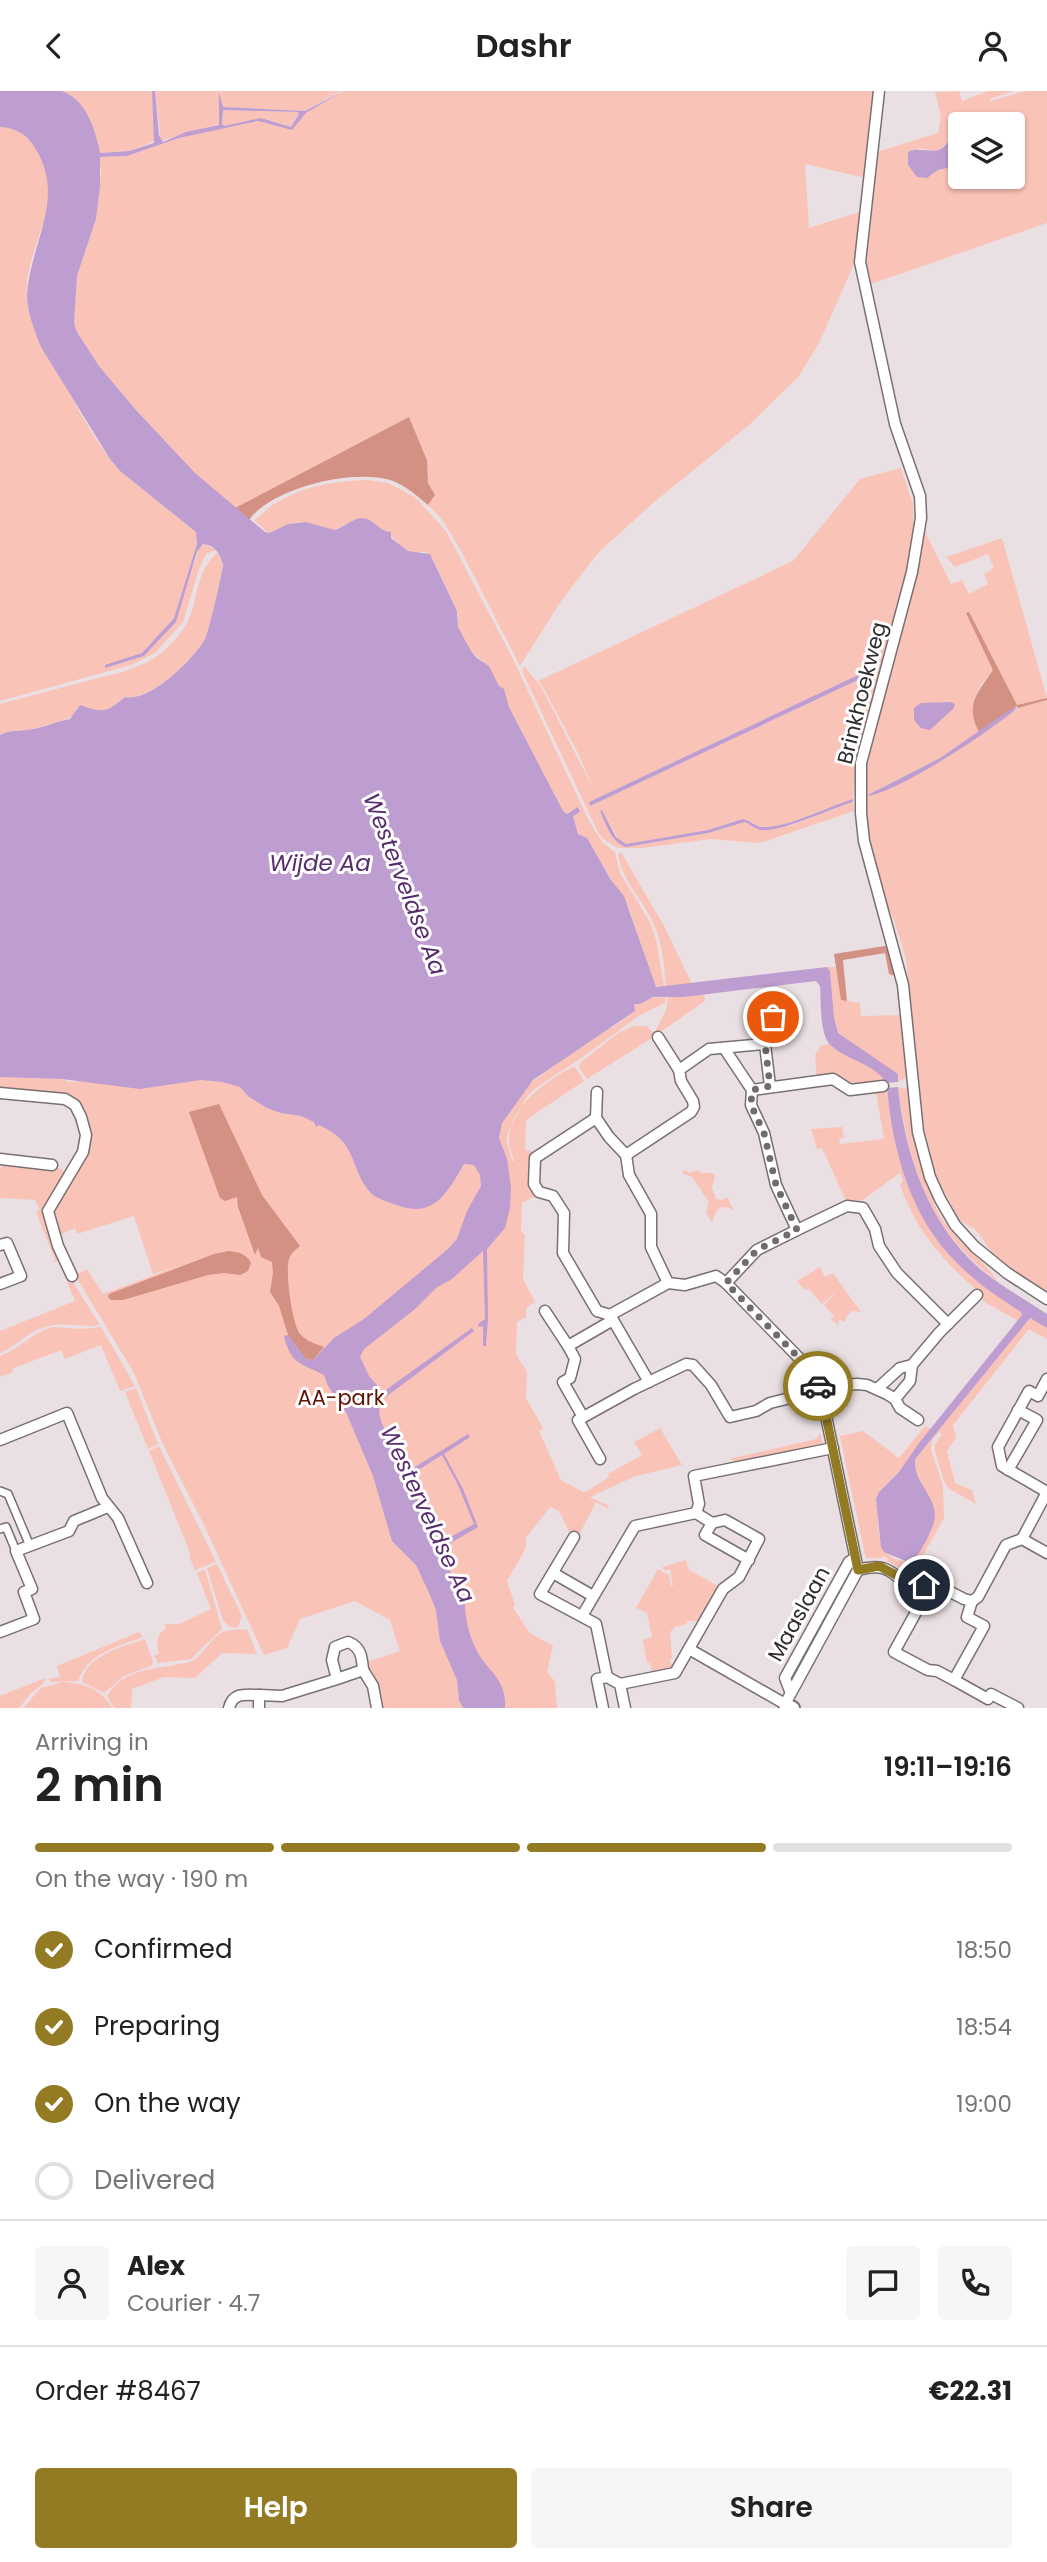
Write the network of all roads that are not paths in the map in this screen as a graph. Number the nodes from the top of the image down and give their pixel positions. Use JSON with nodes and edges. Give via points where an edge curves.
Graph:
{"nodes":[{"id":1,"x":878,"y":91,"type":"edge"},
{"id":2,"x":771,"y":1001,"type":"dead end"},
{"id":3,"x":657,"y":1037,"type":"dead end"},
{"id":4,"x":765,"y":1044,"type":"junction"},
{"id":5,"x":724,"y":1048,"type":"junction"},
{"id":6,"x":679,"y":1070,"type":"junction"},
{"id":7,"x":770,"y":1086,"type":"junction"},
{"id":8,"x":883,"y":1086,"type":"dead end"},
{"id":9,"x":752,"y":1090,"type":"junction"},
{"id":10,"x":597,"y":1091,"type":"dead end"},
{"id":11,"x":0,"y":1093,"type":"edge"},
{"id":12,"x":597,"y":1118,"type":"junction"},
{"id":13,"x":626,"y":1155,"type":"junction"},
{"id":14,"x":0,"y":1159,"type":"edge"},
{"id":15,"x":52,"y":1165,"type":"dead end"},
{"id":16,"x":797,"y":1230,"type":"junction"},
{"id":17,"x":0,"y":1245,"type":"edge"},
{"id":18,"x":72,"y":1276,"type":"dead end"},
{"id":19,"x":668,"y":1283,"type":"junction"},
{"id":20,"x":726,"y":1283,"type":"junction"},
{"id":21,"x":0,"y":1284,"type":"edge"},
{"id":22,"x":977,"y":1295,"type":"dead end"},
{"id":23,"x":1047,"y":1299,"type":"edge"},
{"id":24,"x":544,"y":1311,"type":"dead end"},
{"id":25,"x":611,"y":1317,"type":"junction"},
{"id":26,"x":948,"y":1324,"type":"junction"},
{"id":27,"x":568,"y":1346,"type":"junction"},
{"id":28,"x":912,"y":1365,"type":"junction"},
{"id":29,"x":1047,"y":1379,"type":"edge"},
{"id":30,"x":649,"y":1382,"type":"junction"},
{"id":31,"x":877,"y":1389,"type":"junction"},
{"id":32,"x":821,"y":1392,"type":"junction"},
{"id":33,"x":895,"y":1399,"type":"junction"},
{"id":34,"x":1018,"y":1410,"type":"junction"},
{"id":35,"x":583,"y":1417,"type":"junction"},
{"id":36,"x":918,"y":1420,"type":"dead end"},
{"id":37,"x":0,"y":1440,"type":"edge"},
{"id":38,"x":832,"y":1448,"type":"junction"},
{"id":39,"x":600,"y":1459,"type":"dead end"},
{"id":40,"x":1008,"y":1470,"type":"junction"},
{"id":41,"x":0,"y":1491,"type":"edge"},
{"id":42,"x":1047,"y":1492,"type":"edge"},
{"id":43,"x":108,"y":1507,"type":"junction"},
{"id":44,"x":696,"y":1513,"type":"junction"},
{"id":45,"x":712,"y":1523,"type":"junction"},
{"id":46,"x":0,"y":1529,"type":"edge"},
{"id":47,"x":574,"y":1537,"type":"dead end"},
{"id":48,"x":1022,"y":1539,"type":"junction"},
{"id":49,"x":30,"y":1546,"type":"junction"},
{"id":50,"x":16,"y":1551,"type":"junction"},
{"id":51,"x":1047,"y":1553,"type":"edge"},
{"id":52,"x":855,"y":1557,"type":"junction"},
{"id":53,"x":748,"y":1560,"type":"junction"},
{"id":54,"x":858,"y":1570,"type":"junction"},
{"id":55,"x":553,"y":1573,"type":"junction"},
{"id":56,"x":147,"y":1583,"type":"dead end"},
{"id":57,"x":924,"y":1585,"type":"junction"},
{"id":58,"x":593,"y":1596,"type":"junction"},
{"id":59,"x":972,"y":1601,"type":"junction"},
{"id":60,"x":582,"y":1616,"type":"junction"},
{"id":61,"x":0,"y":1632,"type":"edge"},
{"id":62,"x":689,"y":1649,"type":"junction"},
{"id":63,"x":363,"y":1670,"type":"junction"},
{"id":64,"x":607,"y":1677,"type":"junction"},
{"id":65,"x":337,"y":1679,"type":"junction"},
{"id":66,"x":954,"y":1680,"type":"junction"},
{"id":67,"x":620,"y":1684,"type":"junction"},
{"id":68,"x":259,"y":1695,"type":"junction"},
{"id":69,"x":786,"y":1704,"type":"edge"},
{"id":70,"x":229,"y":1708,"type":"edge"},
{"id":71,"x":259,"y":1708,"type":"edge"},
{"id":72,"x":377,"y":1708,"type":"edge"},
{"id":73,"x":603,"y":1708,"type":"edge"},
{"id":74,"x":625,"y":1708,"type":"edge"},
{"id":75,"x":1018,"y":1708,"type":"edge"}],
"edges":[{"from":1,"to":23,"type":"street","name":"Brinkhoekweg","via":[[860,262],[895,424],[920,496],[921,517],[912,572],[861,762],[864,841],[903,985],[918,1132],[930,1177],[955,1225],[975,1247]]},
{"from":2,"to":4,"type":"street","via":[[775,1033]]},
{"from":3,"to":6,"type":"street"},
{"from":4,"to":5,"type":"street"},
{"from":4,"to":7,"type":"street"},
{"from":5,"to":6,"type":"street","via":[[709,1049]]},
{"from":5,"to":9,"type":"street"},
{"from":6,"to":13,"type":"street","via":[[693,1101],[691,1112]]},
{"from":7,"to":8,"type":"street","via":[[833,1079],[850,1090]]},
{"from":7,"to":9,"type":"street"},
{"from":9,"to":16,"type":"street","via":[[751,1105],[764,1133],[776,1185]]},
{"from":10,"to":12,"type":"street"},
{"from":11,"to":18,"type":"street","via":[[65,1099],[81,1117],[86,1135],[83,1152],[48,1211]]},
{"from":12,"to":13,"type":"street"},
{"from":12,"to":25,"type":"street","via":[[535,1158],[534,1184],[539,1192],[553,1196],[564,1213],[563,1252],[597,1311]]},
{"from":13,"to":19,"type":"street","via":[[629,1175],[651,1214],[651,1247]]},
{"from":14,"to":15,"type":"street"},
{"from":16,"to":20,"type":"street","via":[[757,1250]]},
{"from":16,"to":26,"type":"street","via":[[848,1206],[863,1208],[897,1273]]},
{"from":17,"to":21,"type":"street","via":[[7,1243],[21,1276]]},
{"from":19,"to":20,"type":"street","via":[[685,1285],[716,1276]]},
{"from":19,"to":25,"type":"street"},
{"from":20,"to":32,"type":"street","name":"Maaslaan","via":[[801,1360]]},
{"from":22,"to":26,"type":"street"},
{"from":24,"to":27,"type":"street"},
{"from":25,"to":27,"type":"street"},
{"from":25,"to":30,"type":"street"},
{"from":26,"to":28,"type":"street"},
{"from":27,"to":35,"type":"street","via":[[575,1359],[570,1378],[564,1381]]},
{"from":28,"to":31,"type":"street","via":[[900,1368]]},
{"from":28,"to":33,"type":"street","via":[[910,1381]]},
{"from":29,"to":34,"type":"street","via":[[1038,1396],[1029,1391]]},
{"from":30,"to":32,"type":"street","via":[[693,1365],[730,1417]]},
{"from":30,"to":35,"type":"street"},
{"from":31,"to":32,"type":"street","via":[[854,1384]]},
{"from":31,"to":33,"type":"street"},
{"from":32,"to":38,"type":"street","name":"Maaslaan"},
{"from":33,"to":36,"type":"street"},
{"from":34,"to":40,"type":"street","via":[[998,1447],[1002,1466]]},
{"from":34,"to":40,"type":"street","via":[[1037,1420]]},
{"from":35,"to":39,"type":"street","via":[[578,1420]]},
{"from":37,"to":43,"type":"street","via":[[67,1413]]},
{"from":38,"to":44,"type":"street","via":[[694,1476]]},
{"from":38,"to":52,"type":"street","name":"Maaslaan"},
{"from":40,"to":42,"type":"street"},
{"from":41,"to":49,"type":"street","via":[[8,1495]]},
{"from":42,"to":48,"type":"street"},
{"from":43,"to":49,"type":"street","via":[[74,1521],[69,1531]]},
{"from":43,"to":56,"type":"street","via":[[118,1518]]},
{"from":44,"to":45,"type":"street"},
{"from":44,"to":58,"type":"street","via":[[635,1526]]},
{"from":45,"to":53,"type":"street","via":[[705,1535]]},
{"from":45,"to":53,"type":"street","via":[[725,1520],[759,1539]]},
{"from":46,"to":50,"type":"street","via":[[6,1527]]},
{"from":47,"to":55,"type":"street"},
{"from":48,"to":51,"type":"street"},
{"from":48,"to":59,"type":"street","via":[[1006,1545]]},
{"from":49,"to":50,"type":"street"},
{"from":50,"to":61,"type":"street","via":[[32,1589],[24,1593],[34,1619]]},
{"from":52,"to":54,"type":"street","name":"Maaslaan"},
{"from":52,"to":69,"type":"street","name":"Maaslaan","via":[[785,1678]]},
{"from":53,"to":62,"type":"street","via":[[739,1577],[723,1589]]},
{"from":54,"to":57,"type":"street","via":[[879,1566]]},
{"from":54,"to":69,"type":"street","name":"Maaslaan"},
{"from":55,"to":58,"type":"street"},
{"from":55,"to":60,"type":"street","via":[[540,1594]]},
{"from":57,"to":59,"type":"street","via":[[937,1584]]},
{"from":57,"to":66,"type":"street","via":[[925,1596],[894,1651]]},
{"from":58,"to":60,"type":"street"},
{"from":59,"to":66,"type":"street","via":[[967,1617],[984,1626]]},
{"from":60,"to":64,"type":"street","via":[[596,1624]]},
{"from":62,"to":67,"type":"street","via":[[676,1673]]},
{"from":62,"to":69,"type":"street"},
{"from":63,"to":65,"type":"street"},
{"from":63,"to":65,"type":"street","via":[[359,1650],[348,1641],[341,1643],[331,1654]]},
{"from":63,"to":72,"type":"street","via":[[373,1686]]},
{"from":64,"to":67,"type":"street"},
{"from":64,"to":73,"type":"street","via":[[597,1679]]},
{"from":65,"to":68,"type":"street","via":[[282,1696]]},
{"from":66,"to":75,"type":"street","via":[[988,1699],[991,1693]]},
{"from":67,"to":74,"type":"street"},
{"from":68,"to":70,"type":"street","via":[[234,1697]]},
{"from":68,"to":71,"type":"street"}]}
